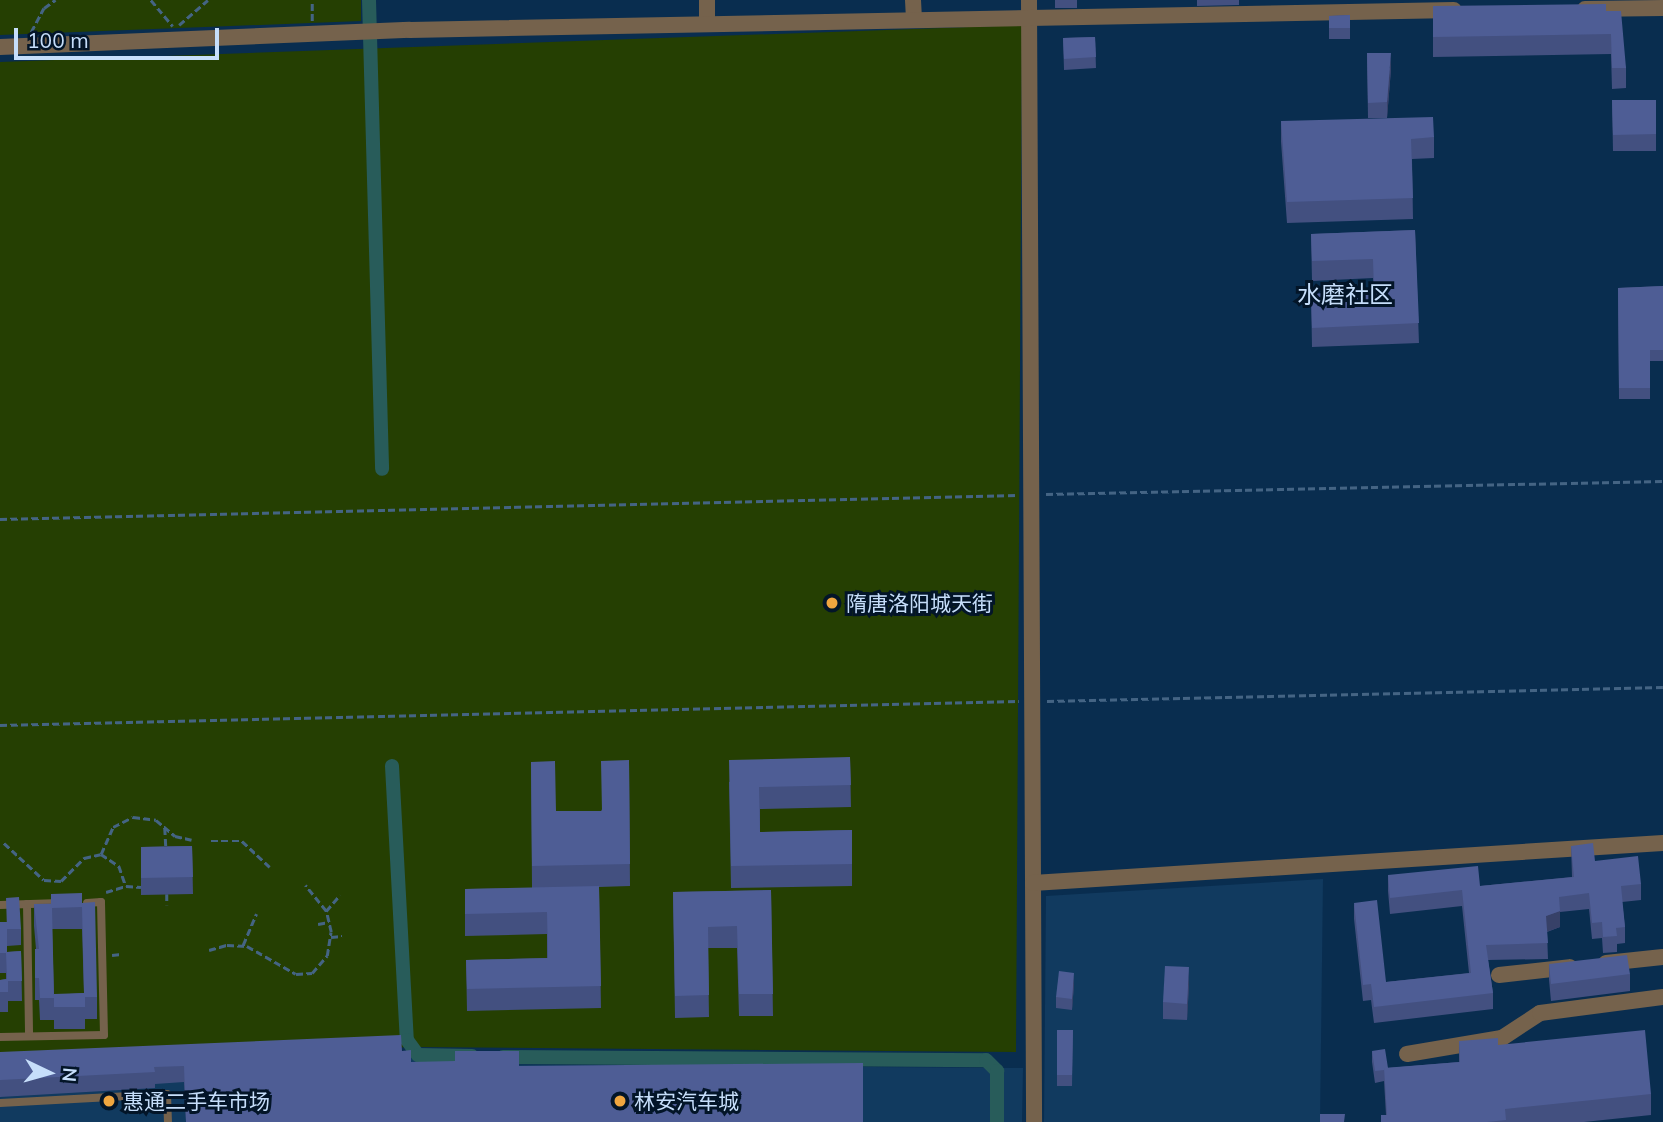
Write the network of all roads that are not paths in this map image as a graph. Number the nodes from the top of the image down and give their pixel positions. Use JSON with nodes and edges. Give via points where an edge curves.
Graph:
{"nodes":[{"id":1,"x":707,"y":0,"type":"edge"},
{"id":2,"x":913,"y":0,"type":"edge"},
{"id":3,"x":1029,"y":0,"type":"edge"},
{"id":4,"x":1663,"y":8,"type":"edge"},
{"id":5,"x":1567,"y":9,"type":"edge"},
{"id":6,"x":1471,"y":10,"type":"edge"},
{"id":7,"x":1029,"y":17,"type":"junction"},
{"id":8,"x":914,"y":20,"type":"junction"},
{"id":9,"x":707,"y":24,"type":"junction"},
{"id":10,"x":0,"y":47,"type":"edge"},
{"id":11,"x":1663,"y":843,"type":"edge"},
{"id":12,"x":1033,"y":883,"type":"junction"},
{"id":13,"x":27,"y":904,"type":"junction"},
{"id":14,"x":0,"y":905,"type":"edge"},
{"id":15,"x":1663,"y":957,"type":"edge"},
{"id":16,"x":1499,"y":975,"type":"dead end"},
{"id":17,"x":1663,"y":997,"type":"edge"},
{"id":18,"x":29,"y":1036,"type":"junction"},
{"id":19,"x":0,"y":1037,"type":"edge"},
{"id":20,"x":1407,"y":1054,"type":"dead end"},
{"id":21,"x":0,"y":1102,"type":"edge"},
{"id":22,"x":168,"y":1122,"type":"edge"},
{"id":23,"x":1034,"y":1122,"type":"edge"}],
"edges":[{"from":1,"to":9,"type":"street"},
{"from":2,"to":8,"type":"street"},
{"from":3,"to":7,"type":"street"},
{"from":4,"to":5,"type":"street"},
{"from":6,"to":7,"type":"street"},
{"from":7,"to":8,"type":"street"},
{"from":7,"to":12,"type":"street"},
{"from":8,"to":9,"type":"street"},
{"from":9,"to":10,"type":"street","via":[[400,30]]},
{"from":11,"to":12,"type":"street"},
{"from":12,"to":23,"type":"street"},
{"from":13,"to":14,"type":"lane"},
{"from":13,"to":18,"type":"lane"},
{"from":13,"to":18,"type":"lane","via":[[101,902],[104,1035]]},
{"from":15,"to":16,"type":"street"},
{"from":17,"to":20,"type":"street","via":[[1540,1013],[1502,1038]]},
{"from":18,"to":19,"type":"lane"},
{"from":21,"to":22,"type":"lane","via":[[167,1094]]}]}
